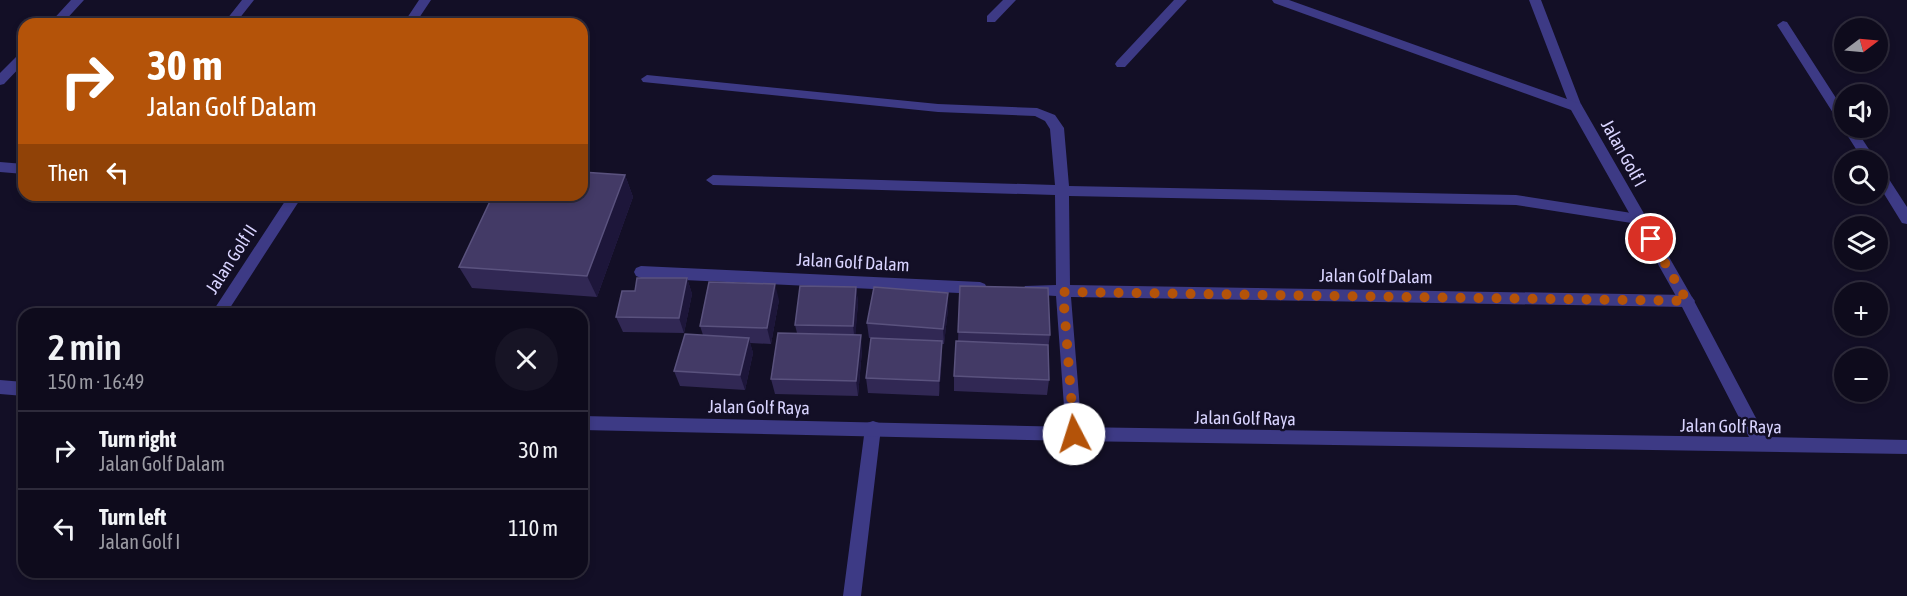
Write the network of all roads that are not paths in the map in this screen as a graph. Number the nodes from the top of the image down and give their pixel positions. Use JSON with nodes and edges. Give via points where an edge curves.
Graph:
{"nodes":[{"id":1,"x":78,"y":0,"type":"edge"},
{"id":2,"x":248,"y":0,"type":"edge"},
{"id":3,"x":425,"y":0,"type":"edge"},
{"id":4,"x":1010,"y":0,"type":"edge"},
{"id":5,"x":1181,"y":0,"type":"edge"},
{"id":6,"x":1278,"y":0,"type":"edge"},
{"id":7,"x":1535,"y":0,"type":"edge"},
{"id":8,"x":61,"y":18,"type":"edge"},
{"id":9,"x":234,"y":18,"type":"edge"},
{"id":10,"x":413,"y":18,"type":"edge"},
{"id":11,"x":991,"y":19,"type":"dead end"},
{"id":12,"x":1783,"y":25,"type":"dead end"},
{"id":13,"x":18,"y":62,"type":"edge"},
{"id":14,"x":1121,"y":64,"type":"dead end"},
{"id":15,"x":647,"y":79,"type":"dead end"},
{"id":16,"x":0,"y":81,"type":"edge"},
{"id":17,"x":1834,"y":105,"type":"edge"},
{"id":18,"x":1576,"y":107,"type":"junction"},
{"id":19,"x":0,"y":167,"type":"edge"},
{"id":20,"x":18,"y":168,"type":"edge"},
{"id":21,"x":713,"y":180,"type":"dead end"},
{"id":22,"x":1062,"y":189,"type":"junction"},
{"id":23,"x":1888,"y":189,"type":"edge"},
{"id":24,"x":292,"y":201,"type":"edge"},
{"id":25,"x":1638,"y":219,"type":"junction"},
{"id":26,"x":1907,"y":219,"type":"edge"},
{"id":27,"x":641,"y":272,"type":"dead end"},
{"id":28,"x":993,"y":288,"type":"edge"},
{"id":29,"x":1016,"y":289,"type":"edge"},
{"id":30,"x":1063,"y":292,"type":"junction"},
{"id":31,"x":1687,"y":301,"type":"junction"},
{"id":32,"x":222,"y":308,"type":"edge"},
{"id":33,"x":0,"y":387,"type":"edge"},
{"id":34,"x":18,"y":388,"type":"edge"},
{"id":35,"x":588,"y":423,"type":"edge"},
{"id":36,"x":873,"y":428,"type":"junction"},
{"id":37,"x":1074,"y":434,"type":"junction"},
{"id":38,"x":1762,"y":446,"type":"junction"},
{"id":39,"x":1907,"y":447,"type":"edge"},
{"id":40,"x":852,"y":596,"type":"edge"}],
"edges":[{"from":1,"to":8,"type":"street"},
{"from":2,"to":9,"type":"street"},
{"from":3,"to":10,"type":"street"},
{"from":4,"to":11,"type":"street"},
{"from":5,"to":14,"type":"street"},
{"from":6,"to":18,"type":"street"},
{"from":7,"to":18,"type":"street","name":"Jalan Golf I"},
{"from":12,"to":17,"type":"street"},
{"from":13,"to":16,"type":"street"},
{"from":15,"to":22,"type":"street","via":[[938,108],[1037,112],[1050,118],[1057,128]]},
{"from":18,"to":25,"type":"street","name":"Jalan Golf I"},
{"from":19,"to":20,"type":"street"},
{"from":21,"to":22,"type":"street"},
{"from":22,"to":25,"type":"street","via":[[1516,200]]},
{"from":22,"to":30,"type":"street"},
{"from":23,"to":26,"type":"street"},
{"from":24,"to":32,"type":"street","name":"Jalan Golf II"},
{"from":25,"to":31,"type":"street","name":"Jalan Golf I"},
{"from":27,"to":28,"type":"street","name":"Jalan Golf Dalam"},
{"from":29,"to":30,"type":"street","name":"Jalan Golf Dalam"},
{"from":30,"to":31,"type":"street","name":"Jalan Golf Dalam"},
{"from":30,"to":37,"type":"street"},
{"from":31,"to":38,"type":"street","name":"Jalan Golf I"},
{"from":33,"to":34,"type":"street"},
{"from":35,"to":36,"type":"street","name":"Jalan Golf Raya"},
{"from":36,"to":37,"type":"street","name":"Jalan Golf Raya"},
{"from":36,"to":40,"type":"street"},
{"from":37,"to":38,"type":"street","name":"Jalan Golf Raya"},
{"from":38,"to":39,"type":"street","name":"Jalan Golf Raya"}]}
